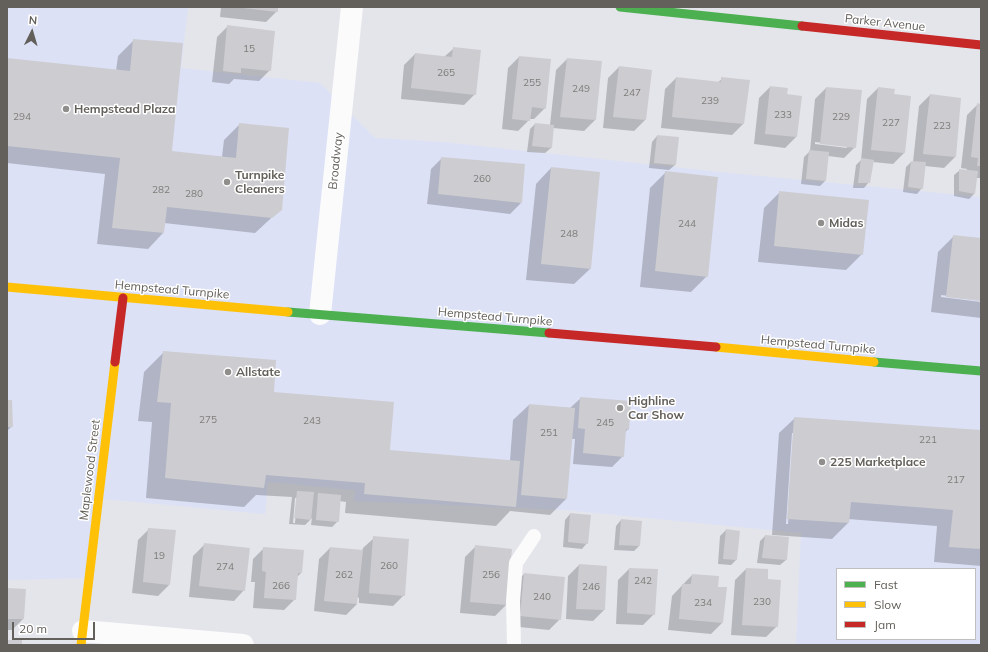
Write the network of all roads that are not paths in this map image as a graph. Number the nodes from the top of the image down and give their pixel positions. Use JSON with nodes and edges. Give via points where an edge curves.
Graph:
{"nodes":[{"id":1,"x":352,"y":7,"type":"edge"},
{"id":2,"x":620,"y":7,"type":"edge"},
{"id":3,"x":981,"y":44,"type":"edge"},
{"id":4,"x":7,"y":287,"type":"edge"},
{"id":5,"x":123,"y":298,"type":"junction"},
{"id":6,"x":320,"y":314,"type":"junction"},
{"id":7,"x":981,"y":371,"type":"edge"},
{"id":8,"x":534,"y":536,"type":"dead end"},
{"id":9,"x":82,"y":638,"type":"edge"},
{"id":10,"x":243,"y":645,"type":"edge"},
{"id":11,"x":514,"y":645,"type":"edge"}],
"edges":[{"from":1,"to":6,"type":"street","name":"Broadway"},
{"from":2,"to":3,"type":"main road","name":"Parker Avenue"},
{"from":4,"to":5,"type":"main road","name":"Hempstead Turnpike"},
{"from":5,"to":6,"type":"main road","name":"Hempstead Turnpike"},
{"from":5,"to":9,"type":"main road","name":"Maplewood Street"},
{"from":6,"to":7,"type":"main road","name":"Hempstead Turnpike"},
{"from":8,"to":11,"type":"lane","via":[[516,563],[513,601]]},
{"from":9,"to":10,"type":"street"}]}
